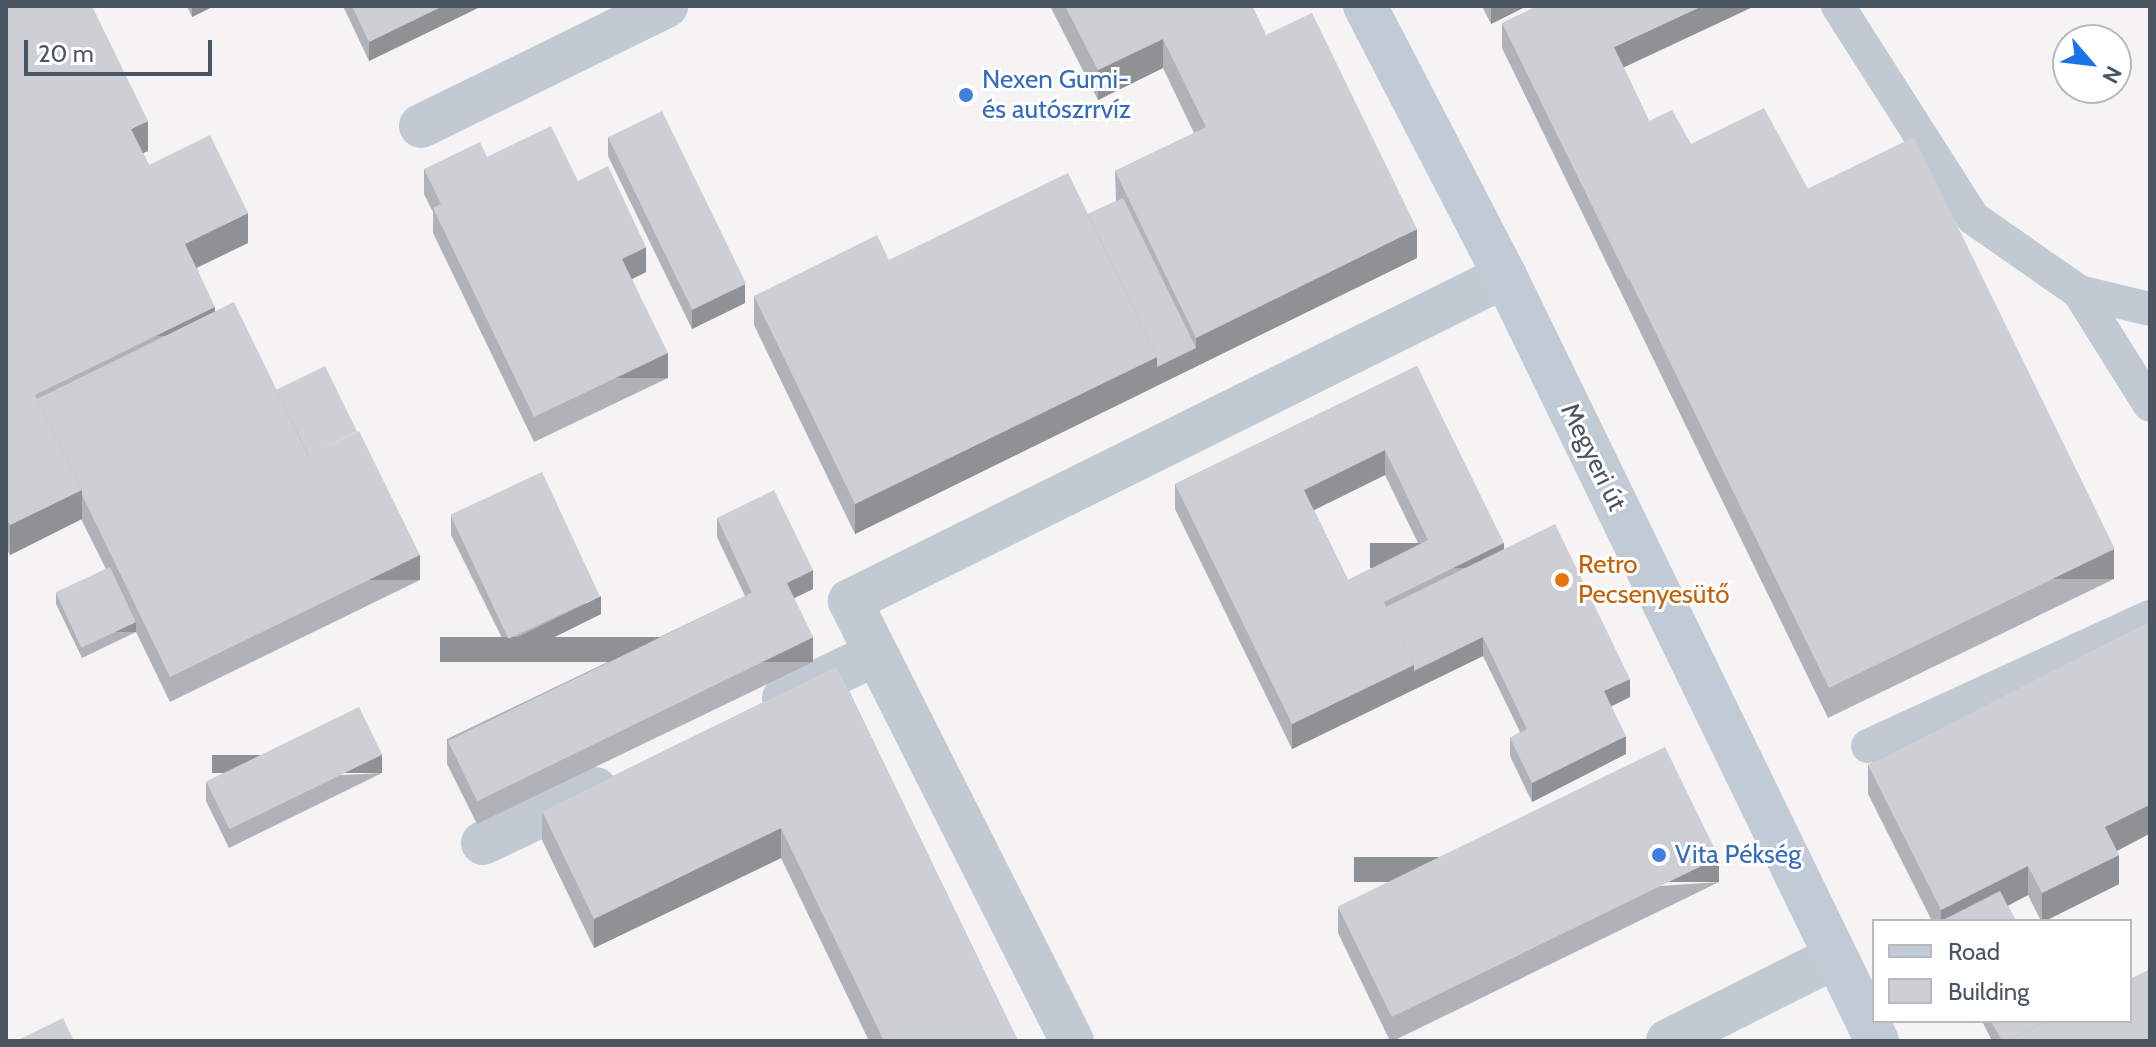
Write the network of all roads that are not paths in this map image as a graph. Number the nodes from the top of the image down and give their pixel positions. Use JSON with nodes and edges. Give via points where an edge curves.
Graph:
{"nodes":[{"id":1,"x":666,"y":6,"type":"edge"},
{"id":2,"x":1365,"y":6,"type":"edge"},
{"id":3,"x":1838,"y":6,"type":"edge"},
{"id":4,"x":421,"y":126,"type":"dead end"},
{"id":5,"x":1505,"y":276,"type":"junction"},
{"id":6,"x":2079,"y":292,"type":"junction"},
{"id":7,"x":2150,"y":309,"type":"edge"},
{"id":8,"x":2150,"y":405,"type":"edge"},
{"id":9,"x":2150,"y":617,"type":"edge"},
{"id":10,"x":876,"y":654,"type":"junction"},
{"id":11,"x":750,"y":715,"type":"edge"},
{"id":12,"x":1868,"y":746,"type":"dead end"},
{"id":13,"x":637,"y":769,"type":"edge"},
{"id":14,"x":483,"y":843,"type":"dead end"},
{"id":15,"x":1835,"y":957,"type":"junction"},
{"id":16,"x":1072,"y":1041,"type":"edge"},
{"id":17,"x":1668,"y":1041,"type":"edge"},
{"id":18,"x":1877,"y":1041,"type":"edge"}],
"edges":[{"from":1,"to":4,"type":"street"},
{"from":2,"to":5,"type":"main road","name":"Megyeri út"},
{"from":3,"to":6,"type":"lane","via":[[1973,218]]},
{"from":5,"to":10,"type":"street","via":[[850,601]]},
{"from":5,"to":15,"type":"main road","name":"Megyeri út"},
{"from":6,"to":7,"type":"lane"},
{"from":6,"to":8,"type":"lane"},
{"from":9,"to":12,"type":"lane"},
{"from":10,"to":11,"type":"street"},
{"from":10,"to":16,"type":"street"},
{"from":13,"to":14,"type":"street"},
{"from":15,"to":17,"type":"street"},
{"from":15,"to":18,"type":"main road","name":"Megyeri út"}]}
